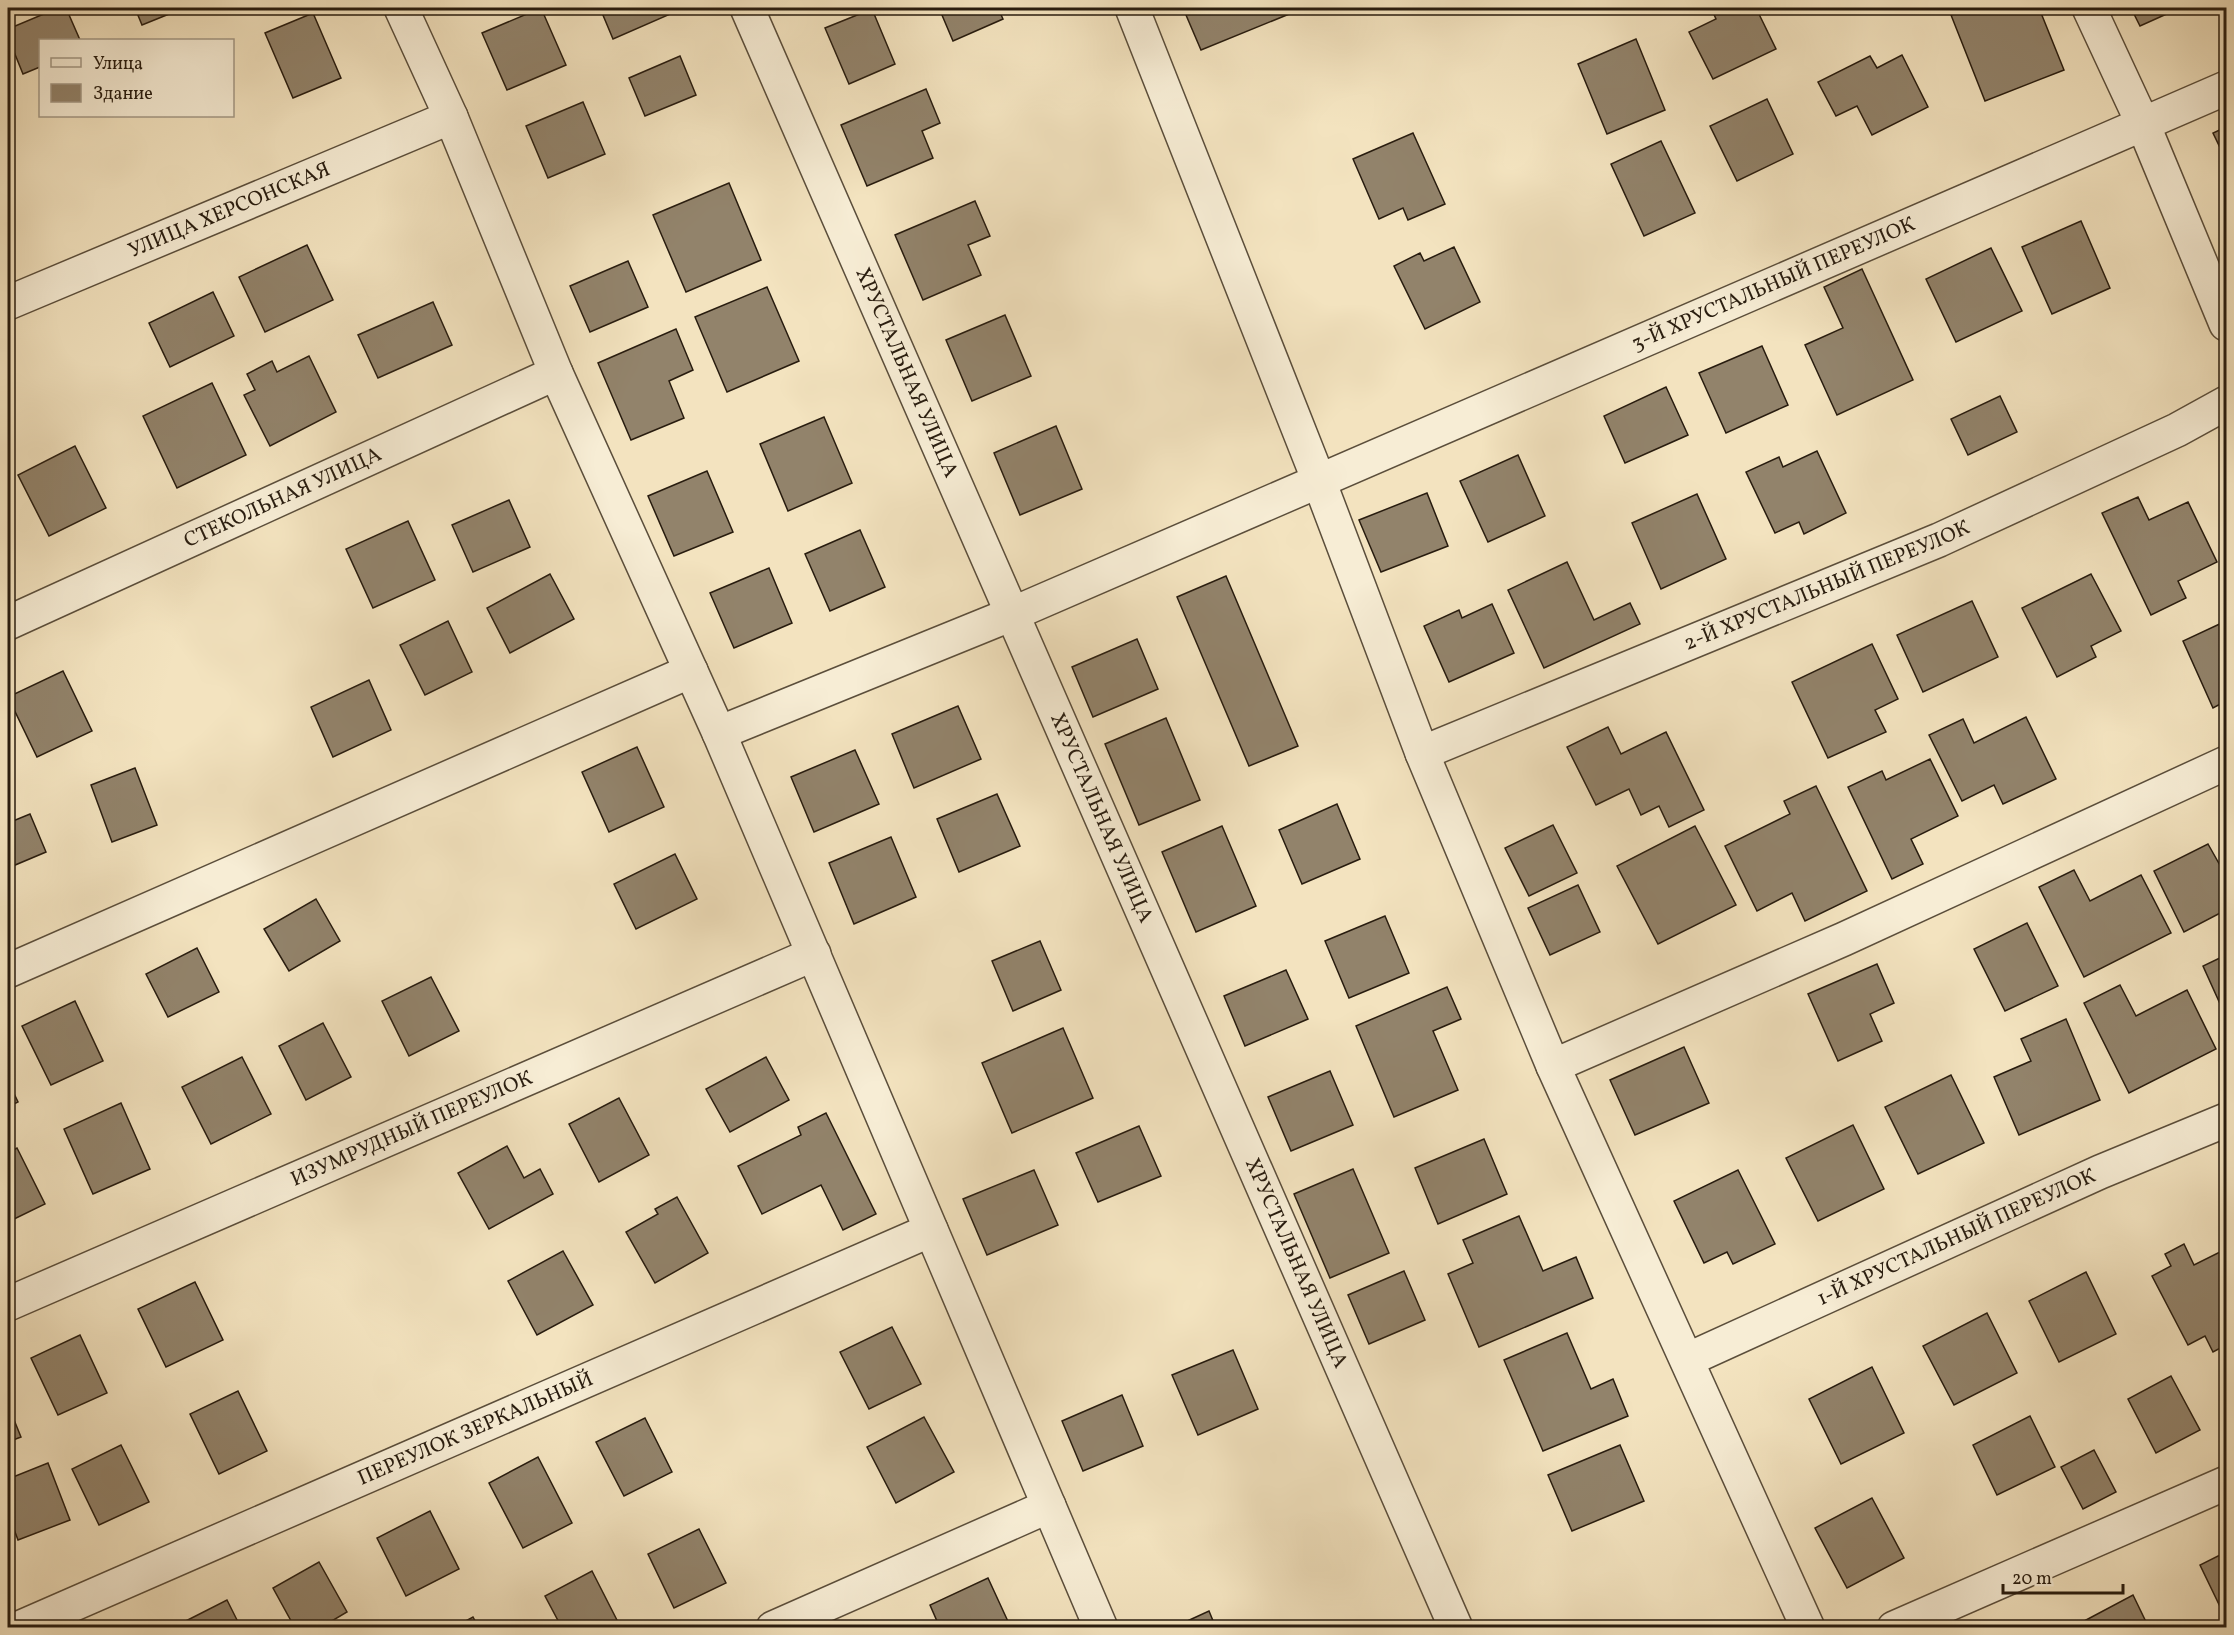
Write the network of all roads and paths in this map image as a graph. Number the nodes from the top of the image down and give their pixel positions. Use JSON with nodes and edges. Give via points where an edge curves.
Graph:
{"nodes":[{"id":1,"x":401,"y":8,"type":"edge"},
{"id":2,"x":747,"y":8,"type":"edge"},
{"id":3,"x":1132,"y":8,"type":"edge"},
{"id":4,"x":2089,"y":8,"type":"edge"},
{"id":5,"x":2226,"y":88,"type":"edge"},
{"id":6,"x":451,"y":117,"type":"junction"},
{"id":7,"x":2143,"y":124,"type":"junction"},
{"id":8,"x":8,"y":303,"type":"edge"},
{"id":9,"x":2226,"y":324,"type":"edge"},
{"id":10,"x":556,"y":373,"type":"junction"},
{"id":11,"x":2226,"y":403,"type":"edge"},
{"id":12,"x":1319,"y":481,"type":"junction"},
{"id":13,"x":1012,"y":614,"type":"junction"},
{"id":14,"x":8,"y":623,"type":"edge"},
{"id":15,"x":691,"y":670,"type":"junction"},
{"id":16,"x":719,"y":733,"type":"junction"},
{"id":17,"x":1422,"y":753,"type":"junction"},
{"id":18,"x":2226,"y":763,"type":"edge"},
{"id":19,"x":814,"y":954,"type":"junction"},
{"id":20,"x":8,"y":971,"type":"edge"},
{"id":21,"x":1553,"y":1066,"type":"junction"},
{"id":22,"x":2226,"y":1120,"type":"edge"},
{"id":23,"x":931,"y":1230,"type":"junction"},
{"id":24,"x":8,"y":1304,"type":"edge"},
{"id":25,"x":1687,"y":1360,"type":"junction"},
{"id":26,"x":2226,"y":1484,"type":"edge"},
{"id":27,"x":1049,"y":1506,"type":"junction"},
{"id":28,"x":19,"y":1628,"type":"edge"},
{"id":29,"x":773,"y":1628,"type":"edge"},
{"id":30,"x":1101,"y":1628,"type":"edge"},
{"id":31,"x":1456,"y":1628,"type":"edge"},
{"id":32,"x":1808,"y":1628,"type":"edge"},
{"id":33,"x":1894,"y":1628,"type":"edge"}],
"edges":[{"from":1,"to":6,"type":"street"},
{"from":2,"to":13,"type":"street","name":"ХРУСТАЛЬНАЯ УЛИЦА"},
{"from":3,"to":12,"type":"street"},
{"from":4,"to":7,"type":"street"},
{"from":5,"to":7,"type":"street","name":"3-Й ХРУСТАЛЬНЫЙ ПЕРЕУЛОК"},
{"from":6,"to":8,"type":"street","name":"УЛИЦА ХЕРСОНСКАЯ"},
{"from":6,"to":10,"type":"street"},
{"from":7,"to":9,"type":"street"},
{"from":7,"to":12,"type":"street","name":"3-Й ХРУСТАЛЬНЫЙ ПЕРЕУЛОК"},
{"from":10,"to":14,"type":"street","name":"СТЕКОЛЬНАЯ УЛИЦА"},
{"from":10,"to":15,"type":"street"},
{"from":11,"to":17,"type":"street","name":"2-Й ХРУСТАЛЬНЫЙ ПЕРЕУЛОК","via":[[2177,430],[1939,540]]},
{"from":12,"to":13,"type":"street","name":"3-Й ХРУСТАЛЬНЫЙ ПЕРЕУЛОК"},
{"from":12,"to":17,"type":"street"},
{"from":13,"to":16,"type":"street","name":"3-Й ХРУСТАЛЬНЫЙ ПЕРЕУЛОК"},
{"from":13,"to":31,"type":"street","name":"ХРУСТАЛЬНАЯ УЛИЦА"},
{"from":15,"to":16,"type":"street"},
{"from":15,"to":20,"type":"street"},
{"from":16,"to":19,"type":"street"},
{"from":17,"to":21,"type":"street"},
{"from":18,"to":21,"type":"street","via":[[1844,939]]},
{"from":19,"to":23,"type":"street"},
{"from":19,"to":24,"type":"street","name":"ИЗУМРУДНЫЙ ПЕРЕУЛОК"},
{"from":21,"to":25,"type":"street"},
{"from":22,"to":25,"type":"street","name":"1-Й ХРУСТАЛЬНЫЙ ПЕРЕУЛОК","via":[[2090,1177]]},
{"from":23,"to":27,"type":"street"},
{"from":23,"to":28,"type":"street","name":"ПЕРЕУЛОК ЗЕРКАЛЬНЫЙ"},
{"from":25,"to":32,"type":"street"},
{"from":26,"to":33,"type":"street"},
{"from":27,"to":29,"type":"street"},
{"from":27,"to":30,"type":"street"}]}
